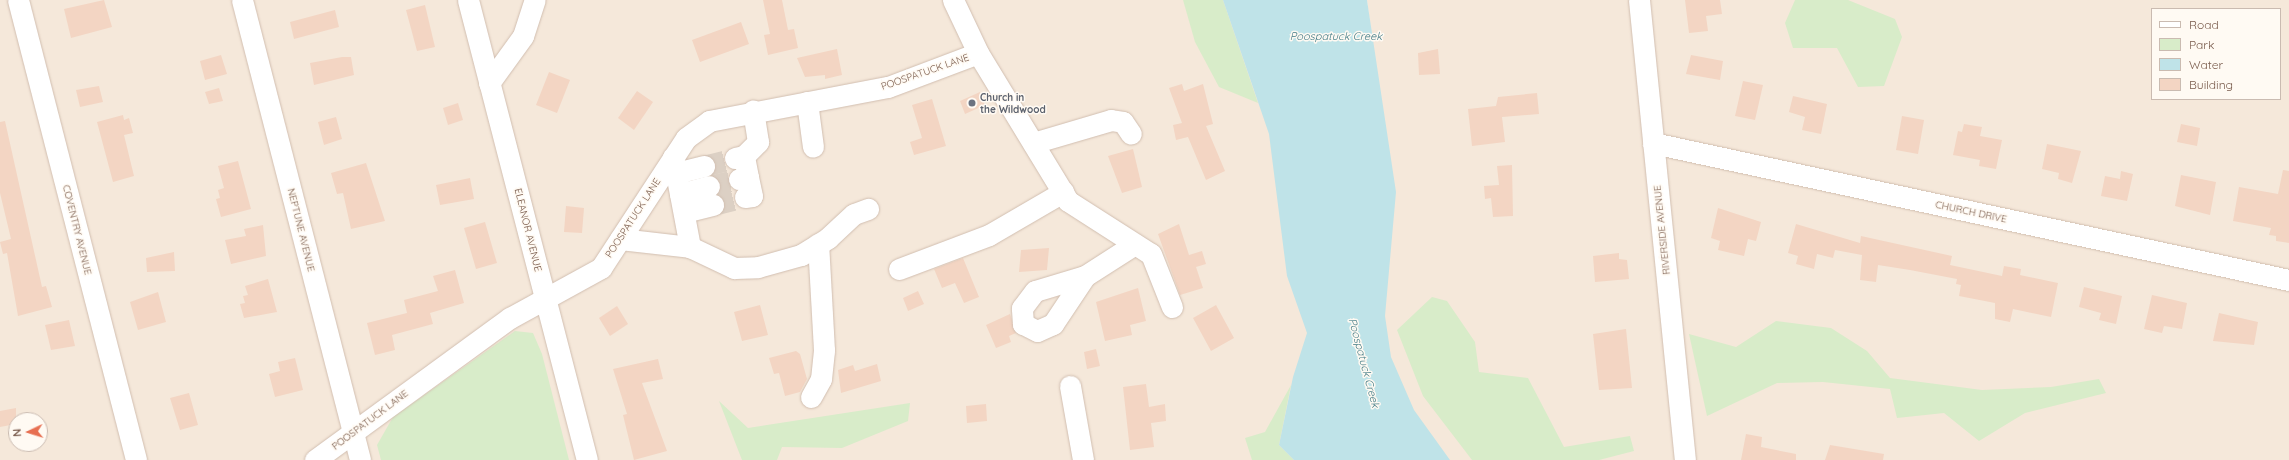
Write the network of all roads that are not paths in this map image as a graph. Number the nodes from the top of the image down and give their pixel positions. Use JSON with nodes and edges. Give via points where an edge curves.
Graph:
{"nodes":[{"id":1,"x":18,"y":0,"type":"edge"},
{"id":2,"x":242,"y":0,"type":"edge"},
{"id":3,"x":468,"y":0,"type":"edge"},
{"id":4,"x":535,"y":0,"type":"edge"},
{"id":5,"x":952,"y":0,"type":"edge"},
{"id":6,"x":1639,"y":0,"type":"edge"},
{"id":7,"x":978,"y":53,"type":"junction"},
{"id":8,"x":489,"y":83,"type":"junction"},
{"id":9,"x":807,"y":102,"type":"junction"},
{"id":10,"x":753,"y":110,"type":"junction"},
{"id":11,"x":1131,"y":134,"type":"dead end"},
{"id":12,"x":1033,"y":143,"type":"junction"},
{"id":13,"x":1653,"y":144,"type":"junction"},
{"id":14,"x":813,"y":147,"type":"dead end"},
{"id":15,"x":674,"y":165,"type":"junction"},
{"id":16,"x":704,"y":166,"type":"tunnel mouth"},
{"id":17,"x":744,"y":185,"type":"dead end"},
{"id":18,"x":711,"y":196,"type":"tunnel mouth"},
{"id":19,"x":1066,"y":197,"type":"junction"},
{"id":20,"x":682,"y":203,"type":"junction"},
{"id":21,"x":868,"y":209,"type":"dead end"},
{"id":22,"x":620,"y":239,"type":"junction"},
{"id":23,"x":818,"y":244,"type":"junction"},
{"id":24,"x":1135,"y":244,"type":"junction"},
{"id":25,"x":690,"y":247,"type":"junction"},
{"id":26,"x":899,"y":269,"type":"dead end"},
{"id":27,"x":1085,"y":276,"type":"dead end"},
{"id":28,"x":2289,"y":280,"type":"edge"},
{"id":29,"x":546,"y":301,"type":"junction"},
{"id":30,"x":1172,"y":307,"type":"dead end"},
{"id":31,"x":1070,"y":386,"type":"dead end"},
{"id":32,"x":811,"y":397,"type":"dead end"},
{"id":33,"x":352,"y":430,"type":"junction"},
{"id":34,"x":136,"y":460,"type":"edge"},
{"id":35,"x":315,"y":460,"type":"edge"},
{"id":36,"x":360,"y":460,"type":"edge"},
{"id":37,"x":587,"y":460,"type":"edge"},
{"id":38,"x":1083,"y":460,"type":"edge"},
{"id":39,"x":1685,"y":460,"type":"edge"}],
"edges":[{"from":1,"to":34,"type":"street","name":"COVENTRY AVENUE"},
{"from":2,"to":33,"type":"street","name":"NEPTUNE AVENUE"},
{"from":3,"to":8,"type":"street","name":"ELEANOR AVENUE"},
{"from":4,"to":8,"type":"street","via":[[523,36]]},
{"from":5,"to":7,"type":"street","name":"POOSPATUCK LANE"},
{"from":6,"to":13,"type":"street","name":"RIVERSIDE AVENUE"},
{"from":7,"to":9,"type":"street","name":"POOSPATUCK LANE","via":[[888,87]]},
{"from":7,"to":12,"type":"street","name":"POOSPATUCK LANE"},
{"from":8,"to":29,"type":"street","name":"ELEANOR AVENUE"},
{"from":9,"to":10,"type":"street","name":"POOSPATUCK LANE"},
{"from":9,"to":14,"type":"street"},
{"from":10,"to":15,"type":"street","name":"POOSPATUCK LANE","via":[[709,121],[686,138]]},
{"from":10,"to":17,"type":"street","via":[[758,142],[739,157]]},
{"from":11,"to":12,"type":"street","via":[[1123,122],[1110,120]]},
{"from":12,"to":19,"type":"street","name":"POOSPATUCK LANE"},
{"from":13,"to":28,"type":"street","name":"CHURCH DRIVE"},
{"from":13,"to":39,"type":"street","name":"RIVERSIDE AVENUE"},
{"from":15,"to":16,"type":"street"},
{"from":15,"to":20,"type":"street"},
{"from":15,"to":22,"type":"street","name":"POOSPATUCK LANE"},
{"from":18,"to":20,"type":"street"},
{"from":19,"to":24,"type":"street","name":"POOSPATUCK LANE"},
{"from":19,"to":26,"type":"street","via":[[989,235]]},
{"from":20,"to":25,"type":"street"},
{"from":21,"to":23,"type":"street","via":[[854,214]]},
{"from":22,"to":25,"type":"street"},
{"from":22,"to":29,"type":"street","name":"POOSPATUCK LANE","via":[[601,268]]},
{"from":23,"to":25,"type":"street","via":[[801,255],[772,263],[734,268]]},
{"from":23,"to":32,"type":"street","via":[[824,350],[821,378]]},
{"from":24,"to":27,"type":"street"},
{"from":24,"to":30,"type":"street","name":"POOSPATUCK LANE","via":[[1151,254]]},
{"from":29,"to":33,"type":"street","name":"POOSPATUCK LANE","via":[[510,318]]},
{"from":29,"to":37,"type":"street","name":"ELEANOR AVENUE"},
{"from":31,"to":38,"type":"street"},
{"from":33,"to":35,"type":"street","name":"POOSPATUCK LANE"},
{"from":33,"to":36,"type":"street","name":"NEPTUNE AVENUE"}]}
